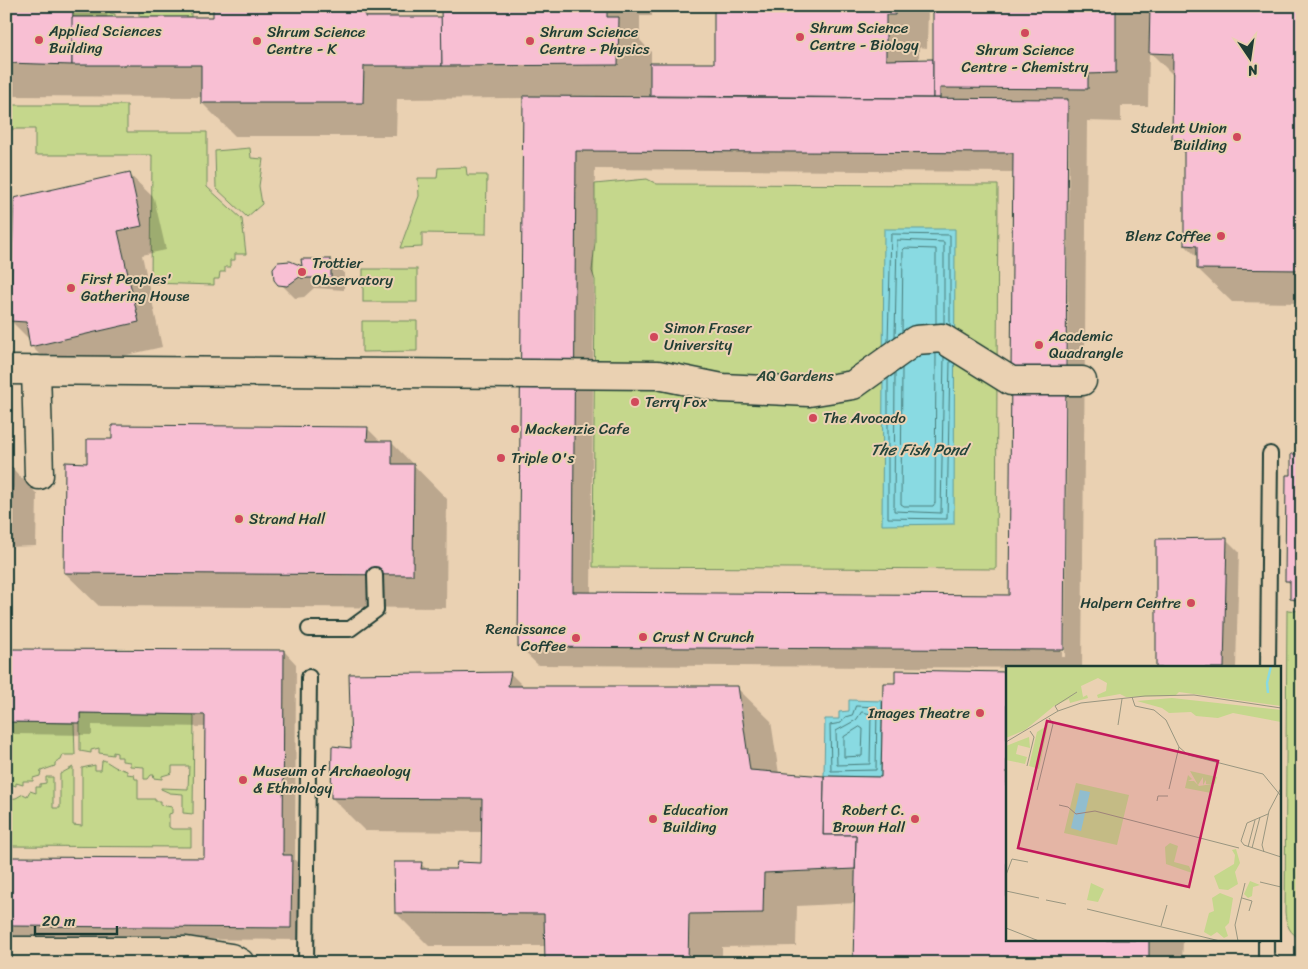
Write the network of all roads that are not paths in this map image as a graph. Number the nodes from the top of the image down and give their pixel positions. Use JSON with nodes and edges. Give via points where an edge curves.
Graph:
{"nodes":[{"id":1,"x":6,"y":370,"type":"edge"},
{"id":2,"x":36,"y":370,"type":"junction"},
{"id":3,"x":1082,"y":381,"type":"dead end"},
{"id":4,"x":1270,"y":454,"type":"dead end"},
{"id":5,"x":39,"y":475,"type":"dead end"},
{"id":6,"x":375,"y":575,"type":"dead end"},
{"id":7,"x":309,"y":629,"type":"dead end"},
{"id":8,"x":1268,"y":666,"type":"edge"},
{"id":9,"x":309,"y":678,"type":"dead end"},
{"id":10,"x":1266,"y":942,"type":"edge"},
{"id":11,"x":6,"y":951,"type":"edge"},
{"id":12,"x":240,"y":963,"type":"edge"},
{"id":13,"x":306,"y":963,"type":"edge"},
{"id":14,"x":1272,"y":963,"type":"edge"}],
"edges":[{"from":1,"to":2,"type":"street"},
{"from":2,"to":3,"type":"street","via":[[658,375],[722,388],[809,392],[853,385],[916,340],[942,338],[1011,380]]},
{"from":2,"to":5,"type":"street"},
{"from":4,"to":8,"type":"lane"},
{"from":6,"to":7,"type":"lane","via":[[376,610],[350,629]]},
{"from":9,"to":13,"type":"lane"},
{"from":10,"to":14,"type":"lane","via":[[1266,956]]},
{"from":11,"to":12,"type":"street","via":[[186,952],[231,958]]}]}
